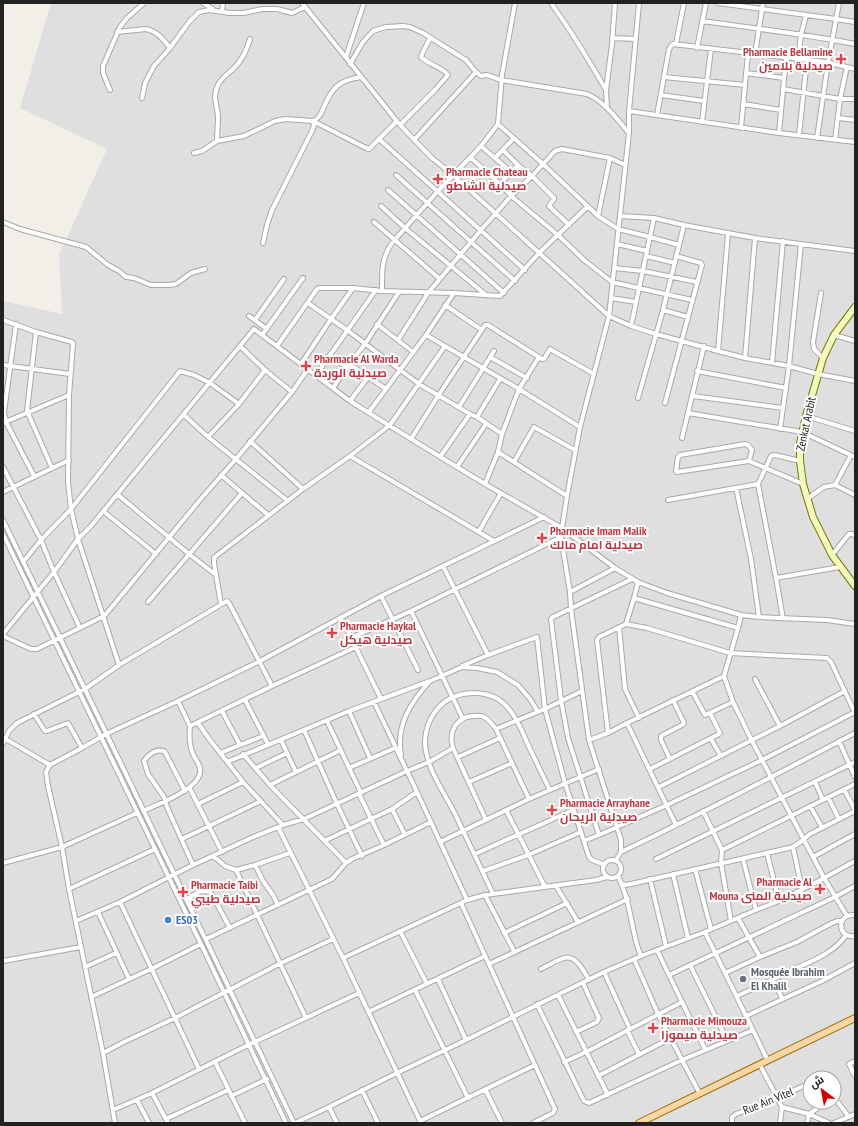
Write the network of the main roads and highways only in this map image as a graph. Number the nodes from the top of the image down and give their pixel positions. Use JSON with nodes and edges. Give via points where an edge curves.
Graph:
{"nodes":[{"id":1,"x":855,"y":1018,"type":"edge"},
{"id":2,"x":646,"y":1122,"type":"edge"},
{"id":3,"x":639,"y":1123,"type":"edge"}],
"edges":[{"from":1,"to":2,"type":"main road"},
{"from":2,"to":3,"type":"main road"}]}
